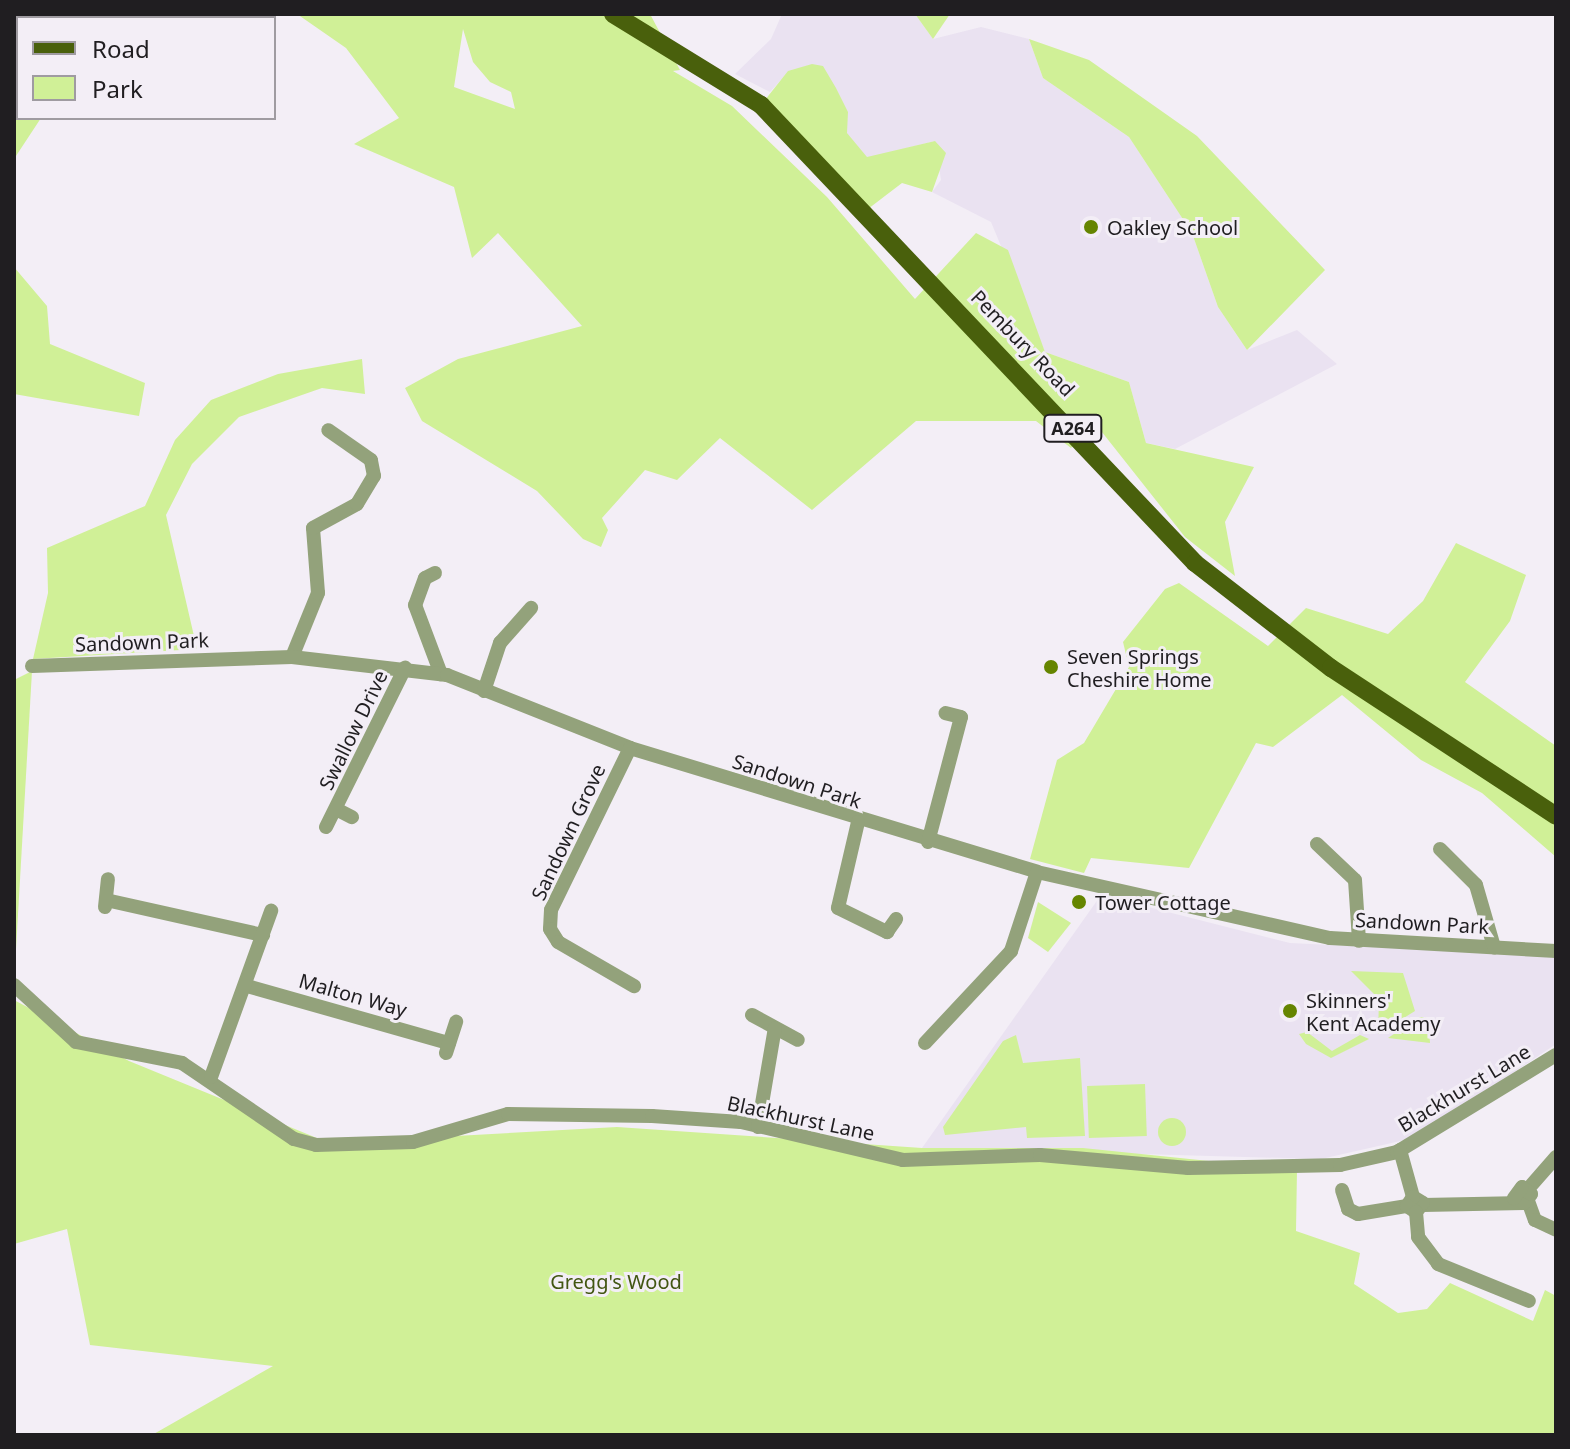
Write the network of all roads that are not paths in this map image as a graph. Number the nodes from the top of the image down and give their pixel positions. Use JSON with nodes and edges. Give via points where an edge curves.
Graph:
{"nodes":[{"id":1,"x":613,"y":14,"type":"edge"},
{"id":2,"x":328,"y":430,"type":"dead end"},
{"id":3,"x":435,"y":573,"type":"dead end"},
{"id":4,"x":531,"y":608,"type":"dead end"},
{"id":5,"x":292,"y":657,"type":"junction"},
{"id":6,"x":32,"y":666,"type":"dead end"},
{"id":7,"x":405,"y":668,"type":"junction"},
{"id":8,"x":441,"y":674,"type":"junction"},
{"id":9,"x":484,"y":691,"type":"junction"},
{"id":10,"x":945,"y":713,"type":"dead end"},
{"id":11,"x":630,"y":748,"type":"junction"},
{"id":12,"x":336,"y":809,"type":"junction"},
{"id":13,"x":1556,"y":816,"type":"edge"},
{"id":14,"x":352,"y":817,"type":"dead end"},
{"id":15,"x":858,"y":822,"type":"junction"},
{"id":16,"x":326,"y":827,"type":"dead end"},
{"id":17,"x":928,"y":842,"type":"junction"},
{"id":18,"x":1317,"y":844,"type":"dead end"},
{"id":19,"x":1440,"y":849,"type":"dead end"},
{"id":20,"x":1037,"y":872,"type":"junction"},
{"id":21,"x":108,"y":879,"type":"dead end"},
{"id":22,"x":271,"y":911,"type":"dead end"},
{"id":23,"x":896,"y":919,"type":"dead end"},
{"id":24,"x":263,"y":935,"type":"junction"},
{"id":25,"x":1359,"y":941,"type":"junction"},
{"id":26,"x":1494,"y":947,"type":"junction"},
{"id":27,"x":1556,"y":951,"type":"edge"},
{"id":28,"x":14,"y":985,"type":"edge"},
{"id":29,"x":247,"y":986,"type":"junction"},
{"id":30,"x":634,"y":986,"type":"dead end"},
{"id":31,"x":752,"y":1015,"type":"dead end"},
{"id":32,"x":456,"y":1022,"type":"dead end"},
{"id":33,"x":775,"y":1028,"type":"junction"},
{"id":34,"x":798,"y":1040,"type":"dead end"},
{"id":35,"x":925,"y":1043,"type":"dead end"},
{"id":36,"x":1556,"y":1055,"type":"edge"},
{"id":37,"x":211,"y":1077,"type":"junction"},
{"id":38,"x":758,"y":1127,"type":"junction"},
{"id":39,"x":1400,"y":1150,"type":"junction"},
{"id":40,"x":1556,"y":1157,"type":"edge"},
{"id":41,"x":1342,"y":1190,"type":"dead end"},
{"id":42,"x":1523,"y":1196,"type":"junction"},
{"id":43,"x":1415,"y":1205,"type":"junction"},
{"id":44,"x":1556,"y":1230,"type":"edge"},
{"id":45,"x":1529,"y":1301,"type":"dead end"}],
"edges":[{"from":1,"to":13,"type":"main road","name":"Pembury Road","number":"A264","via":[[761,105],[1195,563],[1331,668]]},
{"from":2,"to":5,"type":"street","via":[[349,450],[371,460],[374,476],[357,504],[313,528],[318,593]]},
{"from":3,"to":8,"type":"street","via":[[425,578],[415,605]]},
{"from":4,"to":9,"type":"street","via":[[500,643]]},
{"from":5,"to":6,"type":"street","name":"Sandown Park"},
{"from":5,"to":7,"type":"street","name":"Sandown Park"},
{"from":7,"to":8,"type":"street","name":"Sandown Park"},
{"from":7,"to":12,"type":"street","name":"Swallow Drive"},
{"from":8,"to":9,"type":"street","name":"Sandown Park"},
{"from":9,"to":11,"type":"street","name":"Sandown Park"},
{"from":10,"to":17,"type":"street","via":[[968,718]]},
{"from":11,"to":15,"type":"street","name":"Sandown Park"},
{"from":11,"to":30,"type":"street","name":"Sandown Grove","via":[[551,910],[550,929],[558,942]]},
{"from":12,"to":14,"type":"street","name":"Swallow Drive"},
{"from":12,"to":16,"type":"street","name":"Swallow Drive"},
{"from":15,"to":17,"type":"street","name":"Sandown Park"},
{"from":15,"to":23,"type":"street","via":[[838,908],[887,939]]},
{"from":17,"to":20,"type":"street","name":"Sandown Park"},
{"from":18,"to":25,"type":"street","via":[[1355,880]]},
{"from":19,"to":26,"type":"street","via":[[1476,885]]},
{"from":20,"to":25,"type":"street","name":"Sandown Park"},
{"from":20,"to":35,"type":"street","via":[[1011,951]]},
{"from":21,"to":24,"type":"street","via":[[105,904]]},
{"from":22,"to":24,"type":"street"},
{"from":24,"to":29,"type":"street"},
{"from":25,"to":26,"type":"street","name":"Sandown Park"},
{"from":26,"to":27,"type":"street","name":"Sandown Park"},
{"from":28,"to":37,"type":"street","name":"Blackhurst Lane","via":[[76,1042],[144,1052]]},
{"from":29,"to":32,"type":"street","name":"Malton Way","via":[[447,1048]]},
{"from":29,"to":37,"type":"street"},
{"from":31,"to":33,"type":"street"},
{"from":33,"to":34,"type":"street"},
{"from":33,"to":38,"type":"street"},
{"from":36,"to":39,"type":"street","name":"Blackhurst Lane"},
{"from":37,"to":38,"type":"street","name":"Blackhurst Lane","via":[[294,1139],[316,1145],[413,1142],[508,1114]]},
{"from":38,"to":39,"type":"street","name":"Blackhurst Lane","via":[[903,1160],[1040,1155],[1188,1168],[1325,1166]]},
{"from":39,"to":43,"type":"street"},
{"from":40,"to":42,"type":"street"},
{"from":41,"to":43,"type":"street","via":[[1358,1214]]},
{"from":42,"to":43,"type":"street"},
{"from":42,"to":44,"type":"street","via":[[1535,1220]]},
{"from":43,"to":45,"type":"street","via":[[1424,1251],[1438,1264]]}]}
